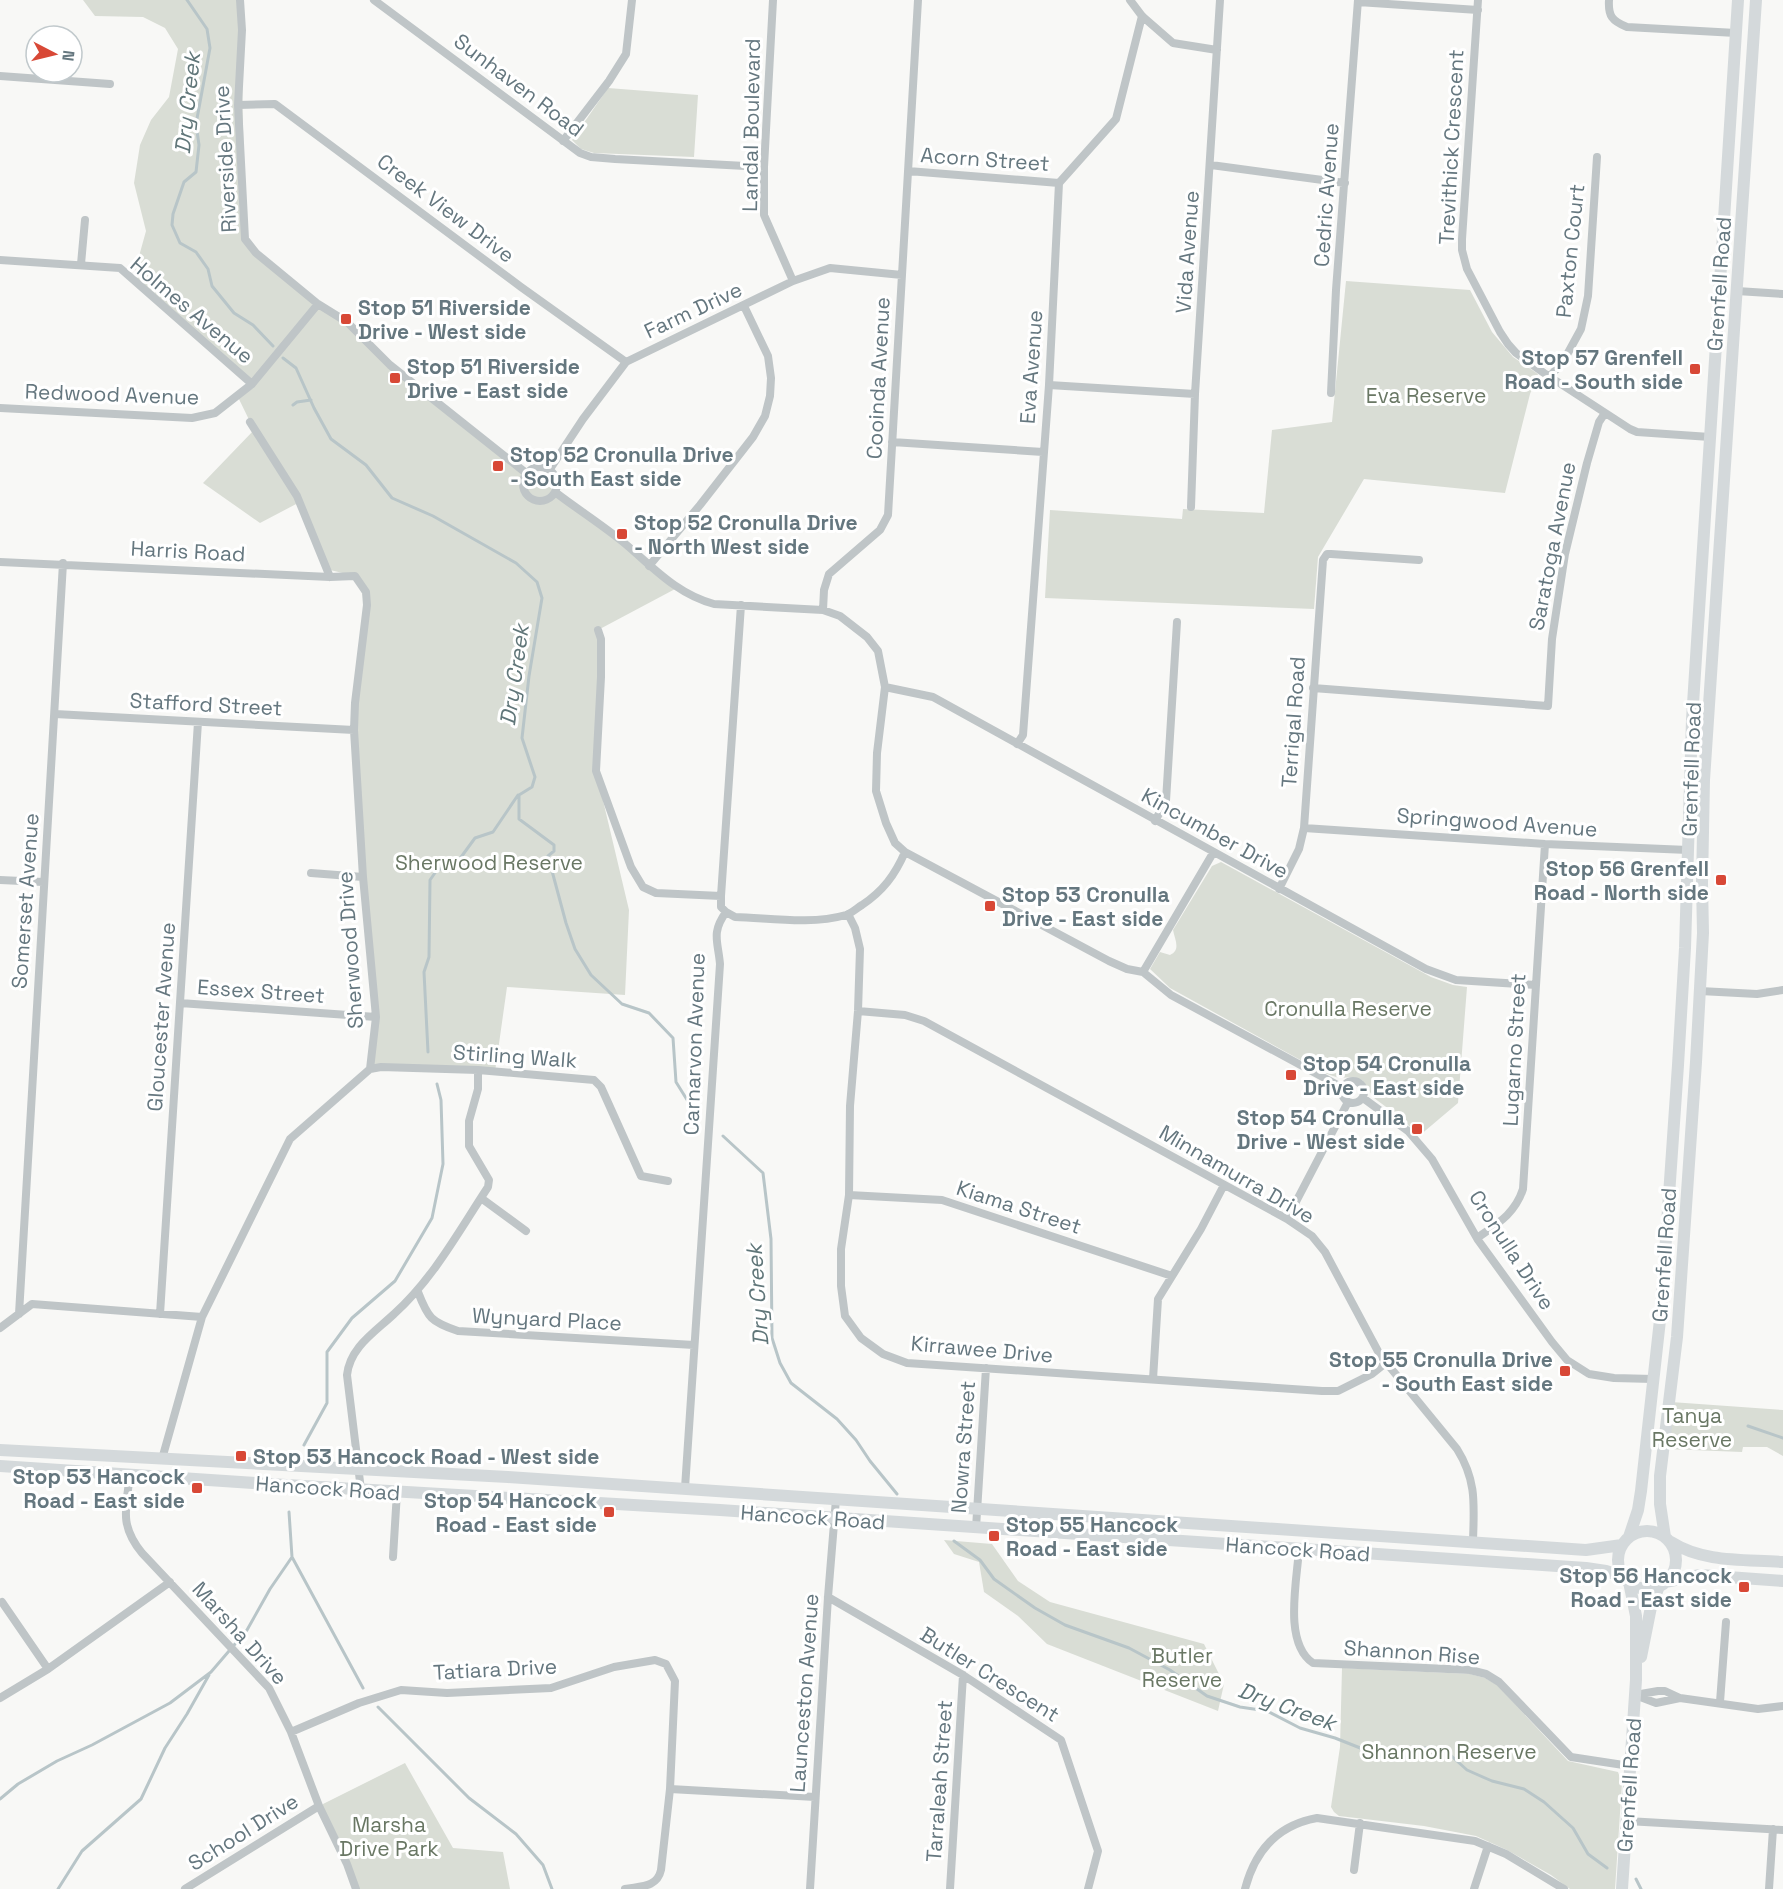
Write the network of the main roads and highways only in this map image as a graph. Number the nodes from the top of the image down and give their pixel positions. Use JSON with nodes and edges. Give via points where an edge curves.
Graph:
{"nodes":[{"id":1,"x":1738,"y":0,"type":"edge"},
{"id":2,"x":1756,"y":0,"type":"edge"},
{"id":3,"x":1736,"y":33,"type":"junction"},
{"id":4,"x":1754,"y":35,"type":"junction"},
{"id":5,"x":1719,"y":289,"type":"junction"},
{"id":6,"x":1737,"y":291,"type":"junction"},
{"id":7,"x":1710,"y":436,"type":"junction"},
{"id":8,"x":1727,"y":438,"type":"junction"},
{"id":9,"x":1683,"y":990,"type":"junction"},
{"id":10,"x":1700,"y":991,"type":"junction"},
{"id":11,"x":1653,"y":1379,"type":"junction"},
{"id":12,"x":1671,"y":1380,"type":"junction"},
{"id":13,"x":0,"y":1450,"type":"edge"},
{"id":14,"x":0,"y":1466,"type":"edge"},
{"id":15,"x":685,"y":1488,"type":"junction"},
{"id":16,"x":683,"y":1508,"type":"junction"},
{"id":17,"x":1667,"y":1539,"type":"junction"},
{"id":18,"x":1626,"y":1541,"type":"junction"},
{"id":19,"x":1783,"y":1562,"type":"edge"},
{"id":20,"x":1627,"y":1580,"type":"junction"},
{"id":21,"x":1783,"y":1581,"type":"edge"},
{"id":22,"x":1662,"y":1584,"type":"junction"},
{"id":23,"x":1636,"y":1680,"type":"junction"},
{"id":24,"x":1622,"y":1889,"type":"edge"}],
"edges":[{"from":1,"to":3,"type":"main road","name":"Grenfell Road"},
{"from":2,"to":4,"type":"main road","name":"Grenfell Road"},
{"from":3,"to":4,"type":"main road"},
{"from":3,"to":5,"type":"main road","name":"Grenfell Road"},
{"from":4,"to":6,"type":"main road","name":"Grenfell Road"},
{"from":5,"to":6,"type":"main road"},
{"from":5,"to":7,"type":"main road","name":"Grenfell Road"},
{"from":6,"to":8,"type":"main road","name":"Grenfell Road"},
{"from":7,"to":8,"type":"main road"},
{"from":7,"to":9,"type":"main road","name":"Grenfell Road","via":[[1692,720]]},
{"from":8,"to":10,"type":"main road","name":"Grenfell Road","via":[[1704,780]]},
{"from":9,"to":10,"type":"main road"},
{"from":9,"to":11,"type":"main road","name":"Grenfell Road"},
{"from":10,"to":12,"type":"main road","name":"Grenfell Road"},
{"from":11,"to":12,"type":"main road"},
{"from":11,"to":18,"type":"main road","name":"Grenfell Road","via":[[1641,1491]]},
{"from":12,"to":17,"type":"main road","name":"Grenfell Road","via":[[1660,1476]]},
{"from":13,"to":15,"type":"main road","name":"Hancock Road"},
{"from":14,"to":16,"type":"main road","name":"Hancock Road"},
{"from":15,"to":16,"type":"main road"},
{"from":15,"to":18,"type":"main road","name":"Hancock Road","via":[[1587,1550]]},
{"from":16,"to":20,"type":"main road","name":"Hancock Road","via":[[1586,1568]]},
{"from":17,"to":18,"type":"main road","via":[[1647,1531]]},
{"from":17,"to":19,"type":"main road","via":[[1701,1556]]},
{"from":17,"to":22,"type":"main road","via":[[1676,1563]]},
{"from":18,"to":20,"type":"main road","via":[[1618,1562]]},
{"from":20,"to":22,"type":"main road","via":[[1644,1588]]},
{"from":20,"to":23,"type":"main road","name":"Grenfell Road","via":[[1636,1616]]},
{"from":21,"to":22,"type":"main road","via":[[1700,1575]]},
{"from":22,"to":23,"type":"main road","name":"Grenfell Road","via":[[1651,1607]]},
{"from":23,"to":24,"type":"main road","name":"Grenfell Road"}]}
